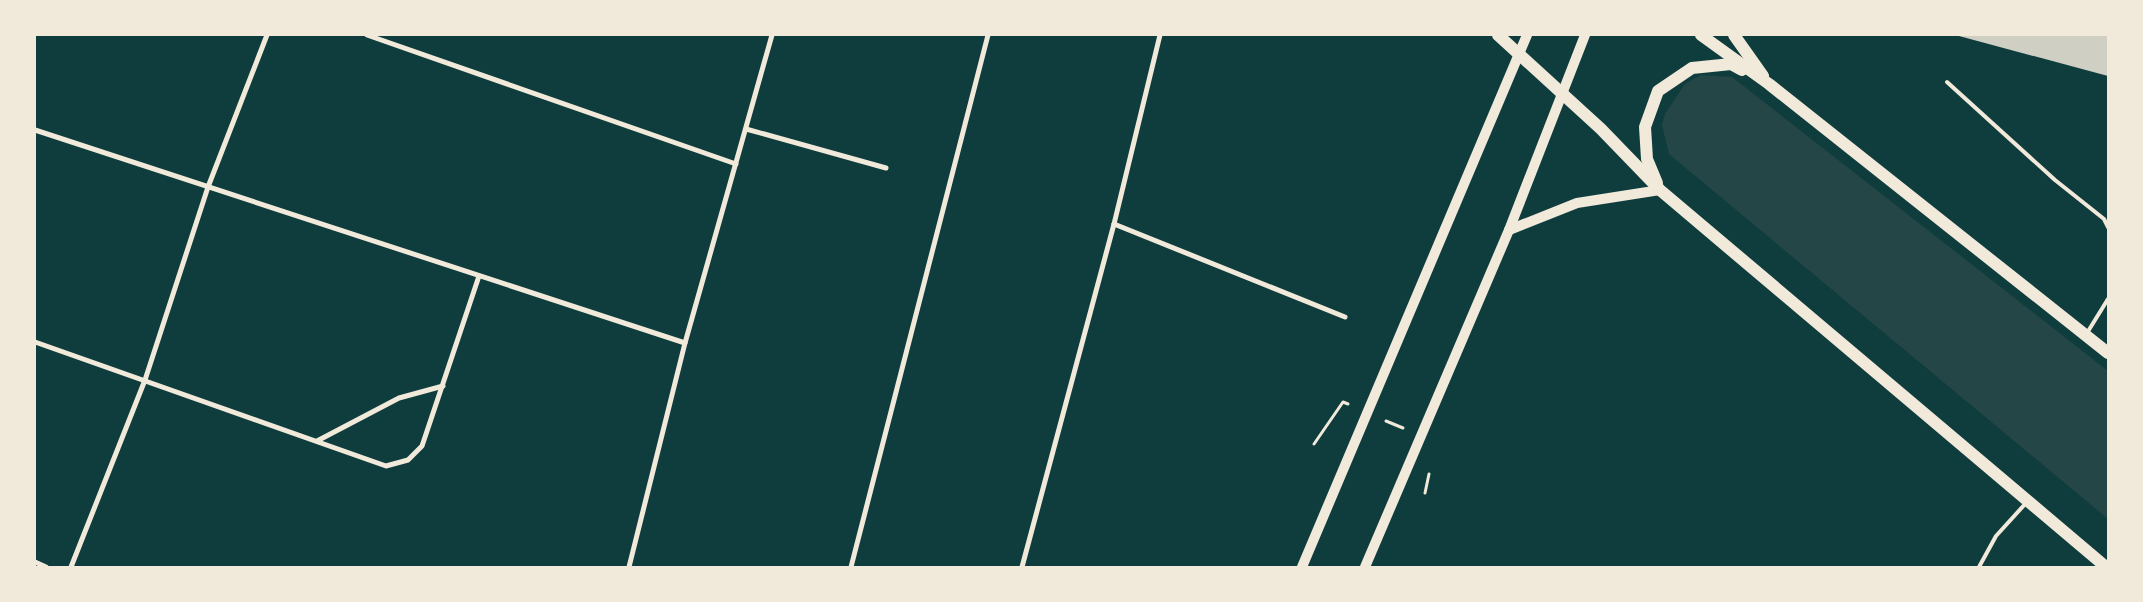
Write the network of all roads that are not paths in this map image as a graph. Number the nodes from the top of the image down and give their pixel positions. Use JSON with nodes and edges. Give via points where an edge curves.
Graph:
{"nodes":[{"id":1,"x":267,"y":35,"type":"edge"},
{"id":2,"x":366,"y":35,"type":"edge"},
{"id":3,"x":772,"y":35,"type":"edge"},
{"id":4,"x":988,"y":35,"type":"edge"},
{"id":5,"x":1160,"y":35,"type":"edge"},
{"id":6,"x":1498,"y":35,"type":"edge"},
{"id":7,"x":1528,"y":35,"type":"edge"},
{"id":8,"x":1585,"y":35,"type":"edge"},
{"id":9,"x":1702,"y":35,"type":"edge"},
{"id":10,"x":1734,"y":35,"type":"edge"},
{"id":11,"x":1520,"y":53,"type":"junction"},
{"id":12,"x":1948,"y":82,"type":"dead end"},
{"id":13,"x":1769,"y":84,"type":"junction"},
{"id":14,"x":1562,"y":94,"type":"junction"},
{"id":15,"x":746,"y":129,"type":"junction"},
{"id":16,"x":35,"y":130,"type":"edge"},
{"id":17,"x":736,"y":164,"type":"junction"},
{"id":18,"x":886,"y":168,"type":"dead end"},
{"id":19,"x":208,"y":187,"type":"junction"},
{"id":20,"x":1660,"y":190,"type":"junction"},
{"id":21,"x":1114,"y":224,"type":"junction"},
{"id":22,"x":2108,"y":227,"type":"edge"},
{"id":23,"x":1509,"y":230,"type":"junction"},
{"id":24,"x":479,"y":276,"type":"junction"},
{"id":25,"x":2108,"y":299,"type":"edge"},
{"id":26,"x":1345,"y":317,"type":"dead end"},
{"id":27,"x":2086,"y":335,"type":"junction"},
{"id":28,"x":35,"y":342,"type":"edge"},
{"id":29,"x":685,"y":343,"type":"junction"},
{"id":30,"x":2108,"y":353,"type":"edge"},
{"id":31,"x":145,"y":380,"type":"junction"},
{"id":32,"x":442,"y":386,"type":"junction"},
{"id":33,"x":317,"y":441,"type":"junction"},
{"id":34,"x":2028,"y":501,"type":"junction"},
{"id":35,"x":35,"y":562,"type":"edge"},
{"id":36,"x":46,"y":567,"type":"edge"},
{"id":37,"x":71,"y":567,"type":"edge"},
{"id":38,"x":629,"y":567,"type":"edge"},
{"id":39,"x":851,"y":567,"type":"edge"},
{"id":40,"x":1022,"y":567,"type":"edge"},
{"id":41,"x":1302,"y":567,"type":"edge"},
{"id":42,"x":1365,"y":567,"type":"edge"},
{"id":43,"x":1979,"y":567,"type":"edge"},
{"id":44,"x":2106,"y":567,"type":"edge"}],
"edges":[{"from":1,"to":19,"type":"street"},
{"from":2,"to":17,"type":"street"},
{"from":3,"to":15,"type":"street"},
{"from":4,"to":39,"type":"street"},
{"from":5,"to":21,"type":"street"},
{"from":6,"to":11,"type":"main road"},
{"from":7,"to":11,"type":"main road"},
{"from":8,"to":14,"type":"main road"},
{"from":9,"to":13,"type":"main road"},
{"from":10,"to":13,"type":"main road"},
{"from":11,"to":14,"type":"main road"},
{"from":11,"to":41,"type":"main road"},
{"from":12,"to":22,"type":"lane","via":[[2055,180],[2104,219]]},
{"from":13,"to":20,"type":"main road","via":[[1731,64],[1692,68],[1658,91],[1645,127],[1647,159]]},
{"from":13,"to":27,"type":"main road"},
{"from":14,"to":20,"type":"main road"},
{"from":14,"to":23,"type":"main road"},
{"from":15,"to":17,"type":"street"},
{"from":15,"to":18,"type":"street"},
{"from":16,"to":19,"type":"street"},
{"from":17,"to":29,"type":"street"},
{"from":19,"to":24,"type":"street"},
{"from":19,"to":31,"type":"street"},
{"from":20,"to":23,"type":"main road","via":[[1577,203]]},
{"from":20,"to":34,"type":"main road"},
{"from":21,"to":26,"type":"street"},
{"from":21,"to":40,"type":"street"},
{"from":23,"to":42,"type":"main road"},
{"from":24,"to":29,"type":"street"},
{"from":24,"to":32,"type":"street"},
{"from":25,"to":27,"type":"lane"},
{"from":27,"to":30,"type":"main road"},
{"from":28,"to":31,"type":"street"},
{"from":29,"to":38,"type":"street"},
{"from":31,"to":33,"type":"street"},
{"from":31,"to":37,"type":"street"},
{"from":32,"to":33,"type":"street","via":[[399,398]]},
{"from":32,"to":33,"type":"street","via":[[422,446],[408,460],[386,466]]},
{"from":34,"to":43,"type":"lane","via":[[1996,536]]},
{"from":34,"to":44,"type":"main road"},
{"from":35,"to":36,"type":"street"}]}
